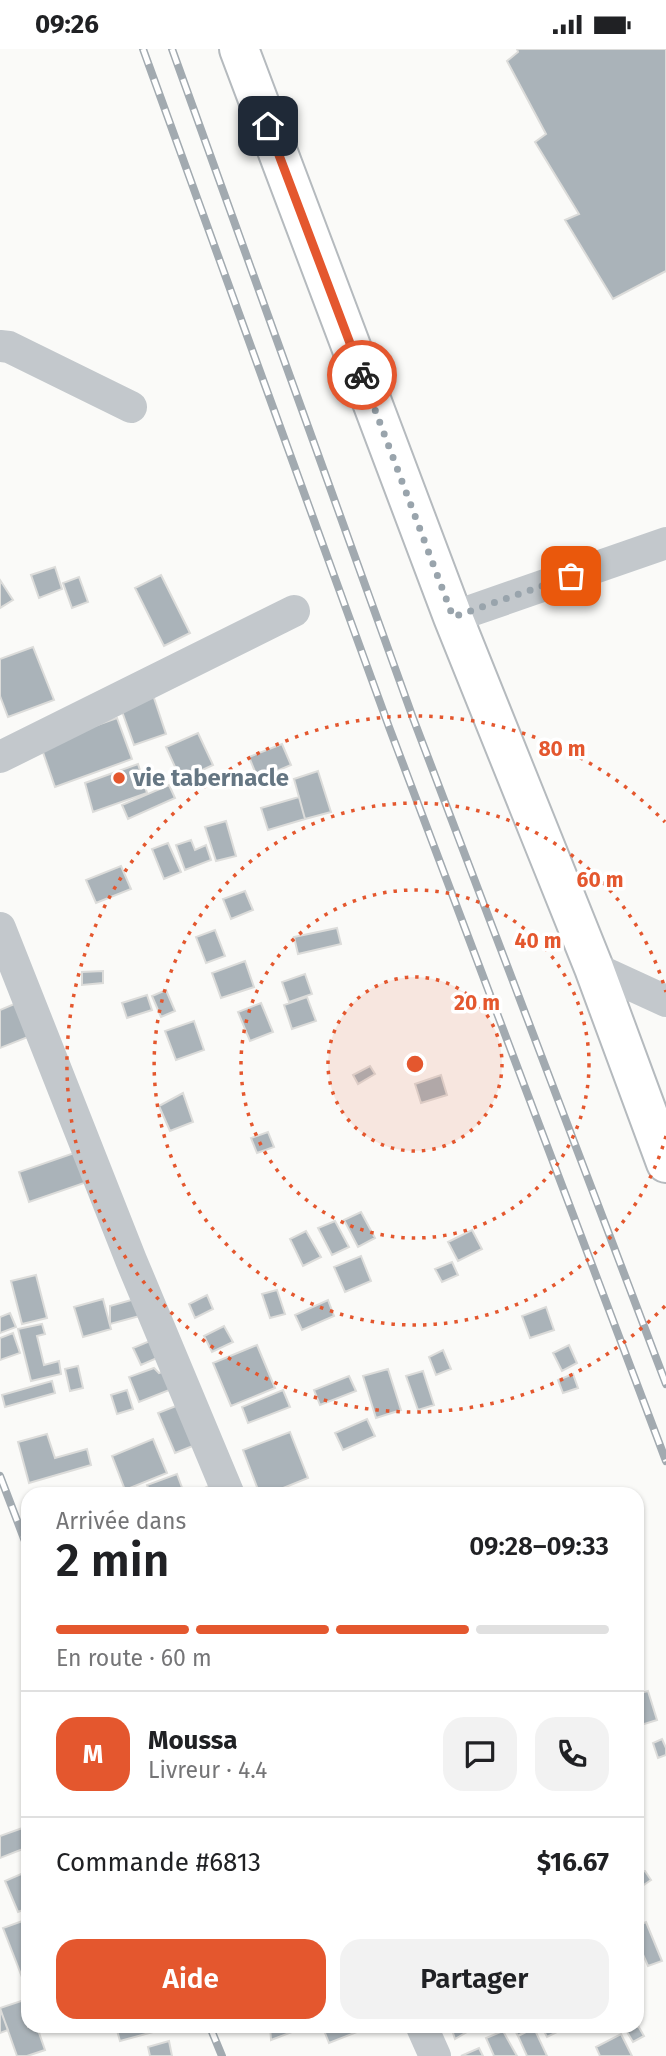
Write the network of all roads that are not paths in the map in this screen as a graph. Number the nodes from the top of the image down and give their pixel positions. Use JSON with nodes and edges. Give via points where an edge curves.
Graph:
{"nodes":[{"id":1,"x":239,"y":49,"type":"edge"},
{"id":2,"x":0,"y":346,"type":"edge"},
{"id":3,"x":131,"y":407,"type":"dead end"},
{"id":4,"x":666,"y":543,"type":"edge"},
{"id":5,"x":294,"y":611,"type":"dead end"},
{"id":6,"x":453,"y":617,"type":"junction"},
{"id":7,"x":0,"y":757,"type":"edge"},
{"id":8,"x":0,"y":928,"type":"edge"},
{"id":9,"x":594,"y":968,"type":"junction"},
{"id":10,"x":658,"y":991,"type":"edge"},
{"id":11,"x":666,"y":1163,"type":"edge"},
{"id":12,"x":226,"y":1487,"type":"edge"},
{"id":13,"x":425,"y":2033,"type":"edge"},
{"id":14,"x":435,"y":2056,"type":"edge"}],
"edges":[{"from":1,"to":6,"type":"main road"},
{"from":2,"to":3,"type":"street"},
{"from":4,"to":6,"type":"street"},
{"from":5,"to":7,"type":"street"},
{"from":6,"to":9,"type":"main road"},
{"from":8,"to":12,"type":"street"},
{"from":9,"to":10,"type":"street"},
{"from":9,"to":11,"type":"main road"},
{"from":13,"to":14,"type":"street"}]}
